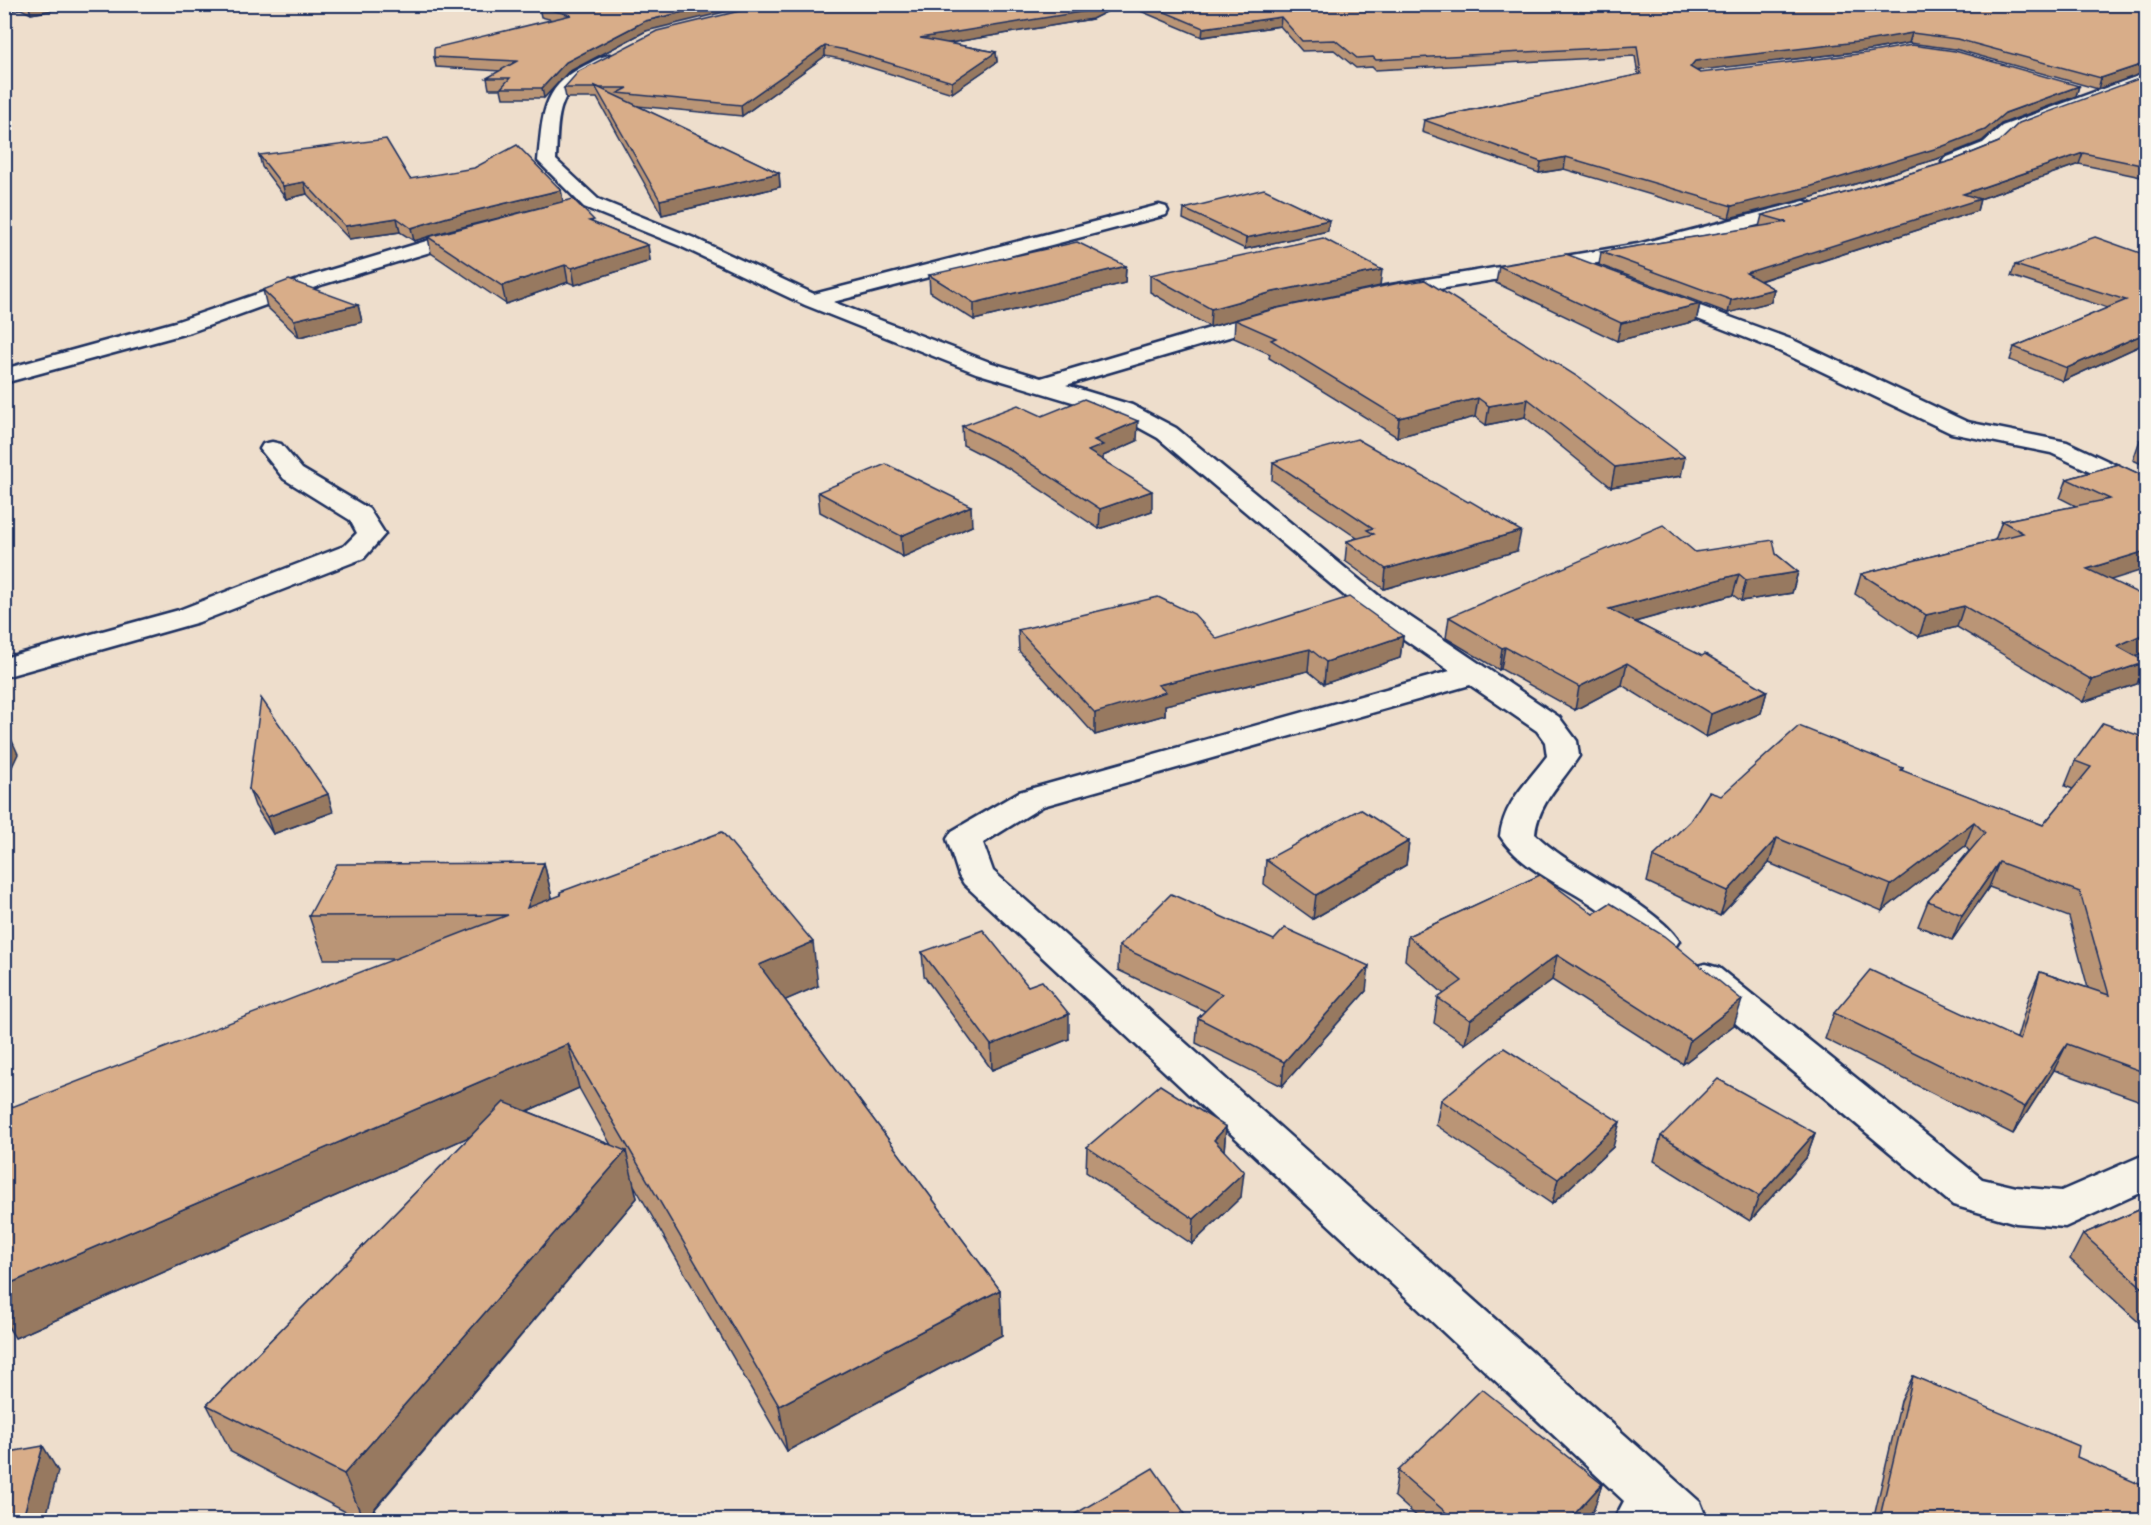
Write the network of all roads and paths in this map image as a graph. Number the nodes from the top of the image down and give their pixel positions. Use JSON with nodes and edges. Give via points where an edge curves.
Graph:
{"nodes":[{"id":1,"x":630,"y":46,"type":"edge"},
{"id":2,"x":2146,"y":78,"type":"edge"},
{"id":3,"x":2074,"y":89,"type":"edge"},
{"id":4,"x":2096,"y":94,"type":"junction"},
{"id":5,"x":1934,"y":168,"type":"edge"},
{"id":6,"x":1828,"y":201,"type":"edge"},
{"id":7,"x":1160,"y":211,"type":"dead end"},
{"id":8,"x":491,"y":228,"type":"edge"},
{"id":9,"x":1562,"y":261,"type":"junction"},
{"id":10,"x":1604,"y":277,"type":"edge"},
{"id":11,"x":1636,"y":289,"type":"edge"},
{"id":12,"x":1368,"y":295,"type":"edge"},
{"id":13,"x":812,"y":301,"type":"junction"},
{"id":14,"x":1293,"y":312,"type":"edge"},
{"id":15,"x":4,"y":376,"type":"edge"},
{"id":16,"x":1042,"y":385,"type":"junction"},
{"id":17,"x":272,"y":449,"type":"dead end"},
{"id":18,"x":2146,"y":488,"type":"edge"},
{"id":19,"x":4,"y":668,"type":"edge"},
{"id":20,"x":1475,"y":674,"type":"junction"},
{"id":21,"x":2146,"y":1170,"type":"edge"},
{"id":22,"x":1640,"y":1521,"type":"edge"},
{"id":23,"x":1676,"y":1521,"type":"edge"},
{"id":24,"x":1681,"y":1521,"type":"edge"}],
"edges":[{"from":1,"to":13,"type":"street","via":[[574,77],[554,98],[547,161],[580,206],[717,255]]},
{"from":2,"to":4,"type":"street"},
{"from":3,"to":4,"type":"street"},
{"from":4,"to":5,"type":"street","via":[[2008,129],[1989,147]]},
{"from":6,"to":9,"type":"street","via":[[1639,250]]},
{"from":7,"to":13,"type":"street"},
{"from":8,"to":15,"type":"street","via":[[317,280],[183,327]]},
{"from":9,"to":10,"type":"street"},
{"from":9,"to":12,"type":"street"},
{"from":11,"to":18,"type":"street","via":[[1785,345],[1960,428],[2058,447]]},
{"from":13,"to":16,"type":"street","via":[[984,368]]},
{"from":14,"to":16,"type":"street"},
{"from":16,"to":20,"type":"street","via":[[1124,410],[1167,433],[1369,602]]},
{"from":17,"to":19,"type":"street","via":[[293,474],[360,515],[371,534],[354,552],[189,616]]},
{"from":20,"to":21,"type":"street","via":[[1548,724],[1561,741],[1563,756],[1530,798],[1517,822],[1517,836],[1535,854],[1616,904],[1968,1193],[2016,1205],[2066,1209]]},
{"from":20,"to":24,"type":"street","via":[[1031,799],[963,839],[977,876]]},
{"from":22,"to":23,"type":"street"}]}
